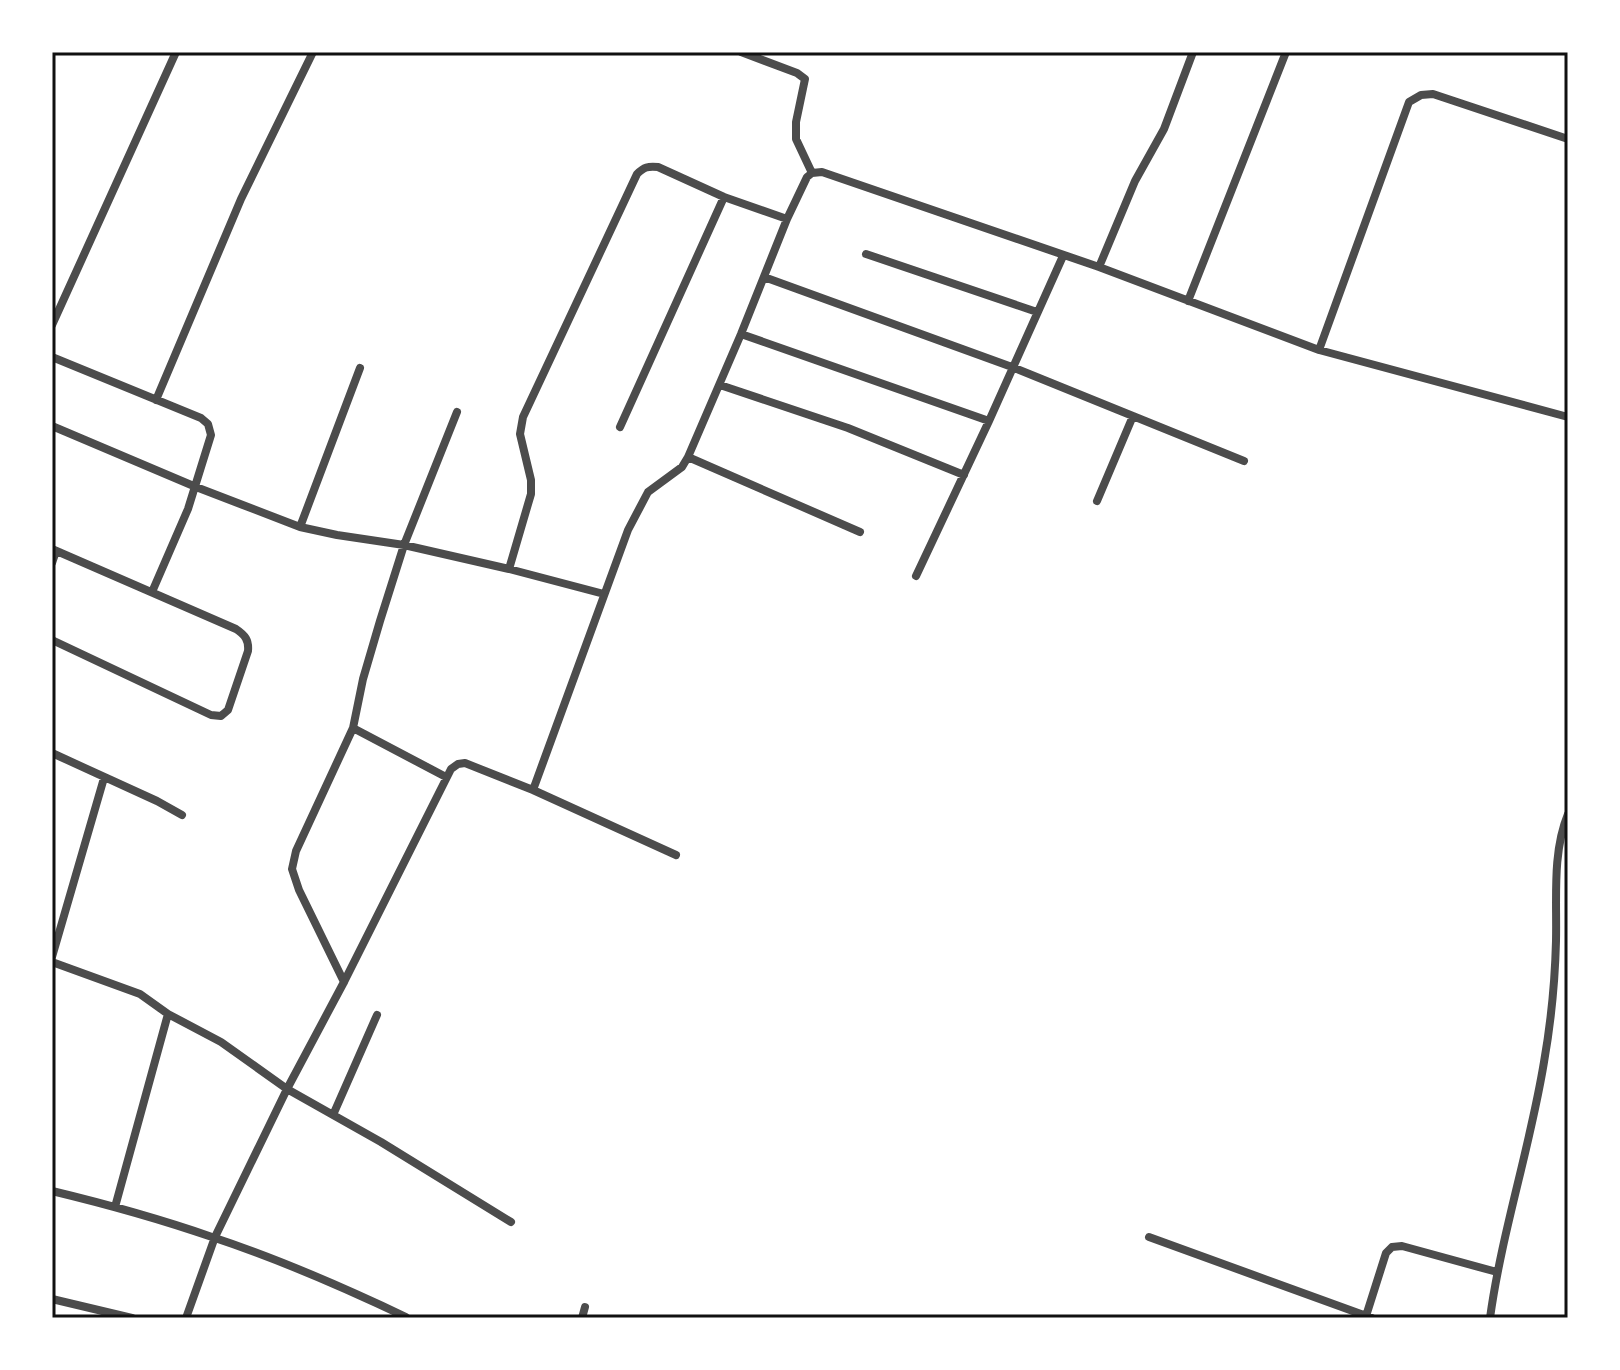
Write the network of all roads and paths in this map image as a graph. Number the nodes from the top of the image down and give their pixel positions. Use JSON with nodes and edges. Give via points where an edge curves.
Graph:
{"nodes":[{"id":1,"x":176,"y":52,"type":"edge"},
{"id":2,"x":313,"y":52,"type":"edge"},
{"id":3,"x":741,"y":52,"type":"edge"},
{"id":4,"x":1193,"y":52,"type":"edge"},
{"id":5,"x":1286,"y":52,"type":"edge"},
{"id":6,"x":763,"y":56,"type":"edge"},
{"id":7,"x":1568,"y":139,"type":"edge"},
{"id":8,"x":812,"y":173,"type":"junction"},
{"id":9,"x":724,"y":197,"type":"junction"},
{"id":10,"x":787,"y":219,"type":"junction"},
{"id":11,"x":866,"y":254,"type":"dead end"},
{"id":12,"x":1063,"y":256,"type":"junction"},
{"id":13,"x":1099,"y":267,"type":"junction"},
{"id":14,"x":764,"y":277,"type":"junction"},
{"id":15,"x":1188,"y":301,"type":"junction"},
{"id":16,"x":1037,"y":312,"type":"junction"},
{"id":17,"x":52,"y":325,"type":"edge"},
{"id":18,"x":741,"y":334,"type":"junction"},
{"id":19,"x":1319,"y":350,"type":"junction"},
{"id":20,"x":52,"y":357,"type":"edge"},
{"id":21,"x":1012,"y":367,"type":"junction"},
{"id":22,"x":360,"y":368,"type":"dead end"},
{"id":23,"x":720,"y":385,"type":"junction"},
{"id":24,"x":156,"y":400,"type":"junction"},
{"id":25,"x":457,"y":412,"type":"dead end"},
{"id":26,"x":1133,"y":416,"type":"junction"},
{"id":27,"x":1568,"y":417,"type":"edge"},
{"id":28,"x":989,"y":421,"type":"junction"},
{"id":29,"x":52,"y":426,"type":"edge"},
{"id":30,"x":620,"y":427,"type":"dead end"},
{"id":31,"x":688,"y":457,"type":"junction"},
{"id":32,"x":1244,"y":461,"type":"dead end"},
{"id":33,"x":964,"y":475,"type":"junction"},
{"id":34,"x":196,"y":487,"type":"junction"},
{"id":35,"x":1097,"y":501,"type":"dead end"},
{"id":36,"x":300,"y":527,"type":"junction"},
{"id":37,"x":860,"y":532,"type":"dead end"},
{"id":38,"x":404,"y":545,"type":"junction"},
{"id":39,"x":54,"y":550,"type":"edge"},
{"id":40,"x":52,"y":563,"type":"edge"},
{"id":41,"x":509,"y":569,"type":"junction"},
{"id":42,"x":916,"y":576,"type":"dead end"},
{"id":43,"x":152,"y":592,"type":"junction"},
{"id":44,"x":604,"y":594,"type":"junction"},
{"id":45,"x":52,"y":640,"type":"edge"},
{"id":46,"x":353,"y":728,"type":"junction"},
{"id":47,"x":52,"y":753,"type":"edge"},
{"id":48,"x":446,"y":777,"type":"junction"},
{"id":49,"x":104,"y":778,"type":"junction"},
{"id":50,"x":533,"y":790,"type":"junction"},
{"id":51,"x":1568,"y":814,"type":"edge"},
{"id":52,"x":182,"y":815,"type":"dead end"},
{"id":53,"x":676,"y":855,"type":"dead end"},
{"id":54,"x":54,"y":942,"type":"edge"},
{"id":55,"x":52,"y":960,"type":"edge"},
{"id":56,"x":344,"y":982,"type":"junction"},
{"id":57,"x":168,"y":1014,"type":"junction"},
{"id":58,"x":377,"y":1015,"type":"dead end"},
{"id":59,"x":287,"y":1089,"type":"junction"},
{"id":60,"x":333,"y":1115,"type":"junction"},
{"id":61,"x":52,"y":1191,"type":"edge"},
{"id":62,"x":115,"y":1207,"type":"junction"},
{"id":63,"x":511,"y":1222,"type":"dead end"},
{"id":64,"x":215,"y":1237,"type":"junction"},
{"id":65,"x":1149,"y":1237,"type":"dead end"},
{"id":66,"x":1497,"y":1272,"type":"junction"},
{"id":67,"x":52,"y":1299,"type":"edge"},
{"id":68,"x":585,"y":1307,"type":"dead end"},
{"id":69,"x":118,"y":1316,"type":"edge"},
{"id":70,"x":406,"y":1317,"type":"edge"},
{"id":71,"x":1369,"y":1317,"type":"edge"},
{"id":72,"x":132,"y":1318,"type":"edge"},
{"id":73,"x":186,"y":1318,"type":"edge"},
{"id":74,"x":582,"y":1318,"type":"edge"},
{"id":75,"x":1490,"y":1318,"type":"edge"}],
"edges":[{"from":1,"to":17,"type":"street"},
{"from":2,"to":24,"type":"street","via":[[241,199]]},
{"from":3,"to":6,"type":"street"},
{"from":4,"to":13,"type":"street","via":[[1164,129],[1135,181]]},
{"from":5,"to":15,"type":"street"},
{"from":6,"to":8,"type":"street","via":[[805,79],[796,139]]},
{"from":7,"to":19,"type":"street","via":[[1433,94],[1409,102]]},
{"from":8,"to":10,"type":"street"},
{"from":8,"to":12,"type":"street","via":[[822,172]]},
{"from":9,"to":10,"type":"street"},
{"from":9,"to":30,"type":"street"},
{"from":9,"to":41,"type":"street","via":[[658,167],[637,174],[523,417],[520,434],[531,494]]},
{"from":10,"to":14,"type":"street"},
{"from":11,"to":16,"type":"street"},
{"from":12,"to":13,"type":"street"},
{"from":12,"to":16,"type":"street"},
{"from":13,"to":15,"type":"street"},
{"from":14,"to":18,"type":"street"},
{"from":14,"to":21,"type":"street"},
{"from":15,"to":19,"type":"street"},
{"from":16,"to":21,"type":"street"},
{"from":18,"to":23,"type":"street"},
{"from":18,"to":28,"type":"street"},
{"from":19,"to":27,"type":"street"},
{"from":20,"to":24,"type":"street"},
{"from":21,"to":26,"type":"street"},
{"from":21,"to":28,"type":"street"},
{"from":22,"to":36,"type":"street"},
{"from":23,"to":31,"type":"street"},
{"from":23,"to":33,"type":"street"},
{"from":24,"to":34,"type":"street","via":[[208,424],[211,435]]},
{"from":25,"to":38,"type":"street"},
{"from":26,"to":32,"type":"street"},
{"from":26,"to":35,"type":"street"},
{"from":28,"to":33,"type":"street"},
{"from":29,"to":34,"type":"street"},
{"from":31,"to":37,"type":"street"},
{"from":31,"to":44,"type":"street","via":[[648,492],[638,508]]},
{"from":33,"to":42,"type":"street"},
{"from":34,"to":36,"type":"street"},
{"from":34,"to":43,"type":"street"},
{"from":36,"to":38,"type":"street"},
{"from":38,"to":41,"type":"street"},
{"from":38,"to":46,"type":"street"},
{"from":39,"to":40,"type":"street"},
{"from":39,"to":43,"type":"street"},
{"from":41,"to":44,"type":"street"},
{"from":43,"to":45,"type":"street","via":[[245,635],[248,651],[228,710],[221,716]]},
{"from":44,"to":50,"type":"street"},
{"from":46,"to":48,"type":"street"},
{"from":46,"to":56,"type":"street","via":[[292,869]]},
{"from":47,"to":49,"type":"street"},
{"from":48,"to":50,"type":"street","via":[[465,763]]},
{"from":48,"to":56,"type":"street"},
{"from":49,"to":52,"type":"street"},
{"from":49,"to":54,"type":"street"},
{"from":50,"to":53,"type":"street"},
{"from":51,"to":66,"type":"street","via":[[1557,860],[1555,978],[1544,1062]]},
{"from":54,"to":55,"type":"street"},
{"from":55,"to":57,"type":"street","via":[[140,994]]},
{"from":56,"to":59,"type":"street"},
{"from":57,"to":59,"type":"street","via":[[221,1042]]},
{"from":57,"to":62,"type":"street"},
{"from":58,"to":60,"type":"street"},
{"from":59,"to":60,"type":"street"},
{"from":59,"to":64,"type":"street"},
{"from":60,"to":63,"type":"street"},
{"from":61,"to":62,"type":"street"},
{"from":62,"to":64,"type":"street"},
{"from":64,"to":70,"type":"street"},
{"from":64,"to":73,"type":"street"},
{"from":65,"to":71,"type":"street"},
{"from":66,"to":71,"type":"street","via":[[1392,1247]]},
{"from":66,"to":75,"type":"street"},
{"from":67,"to":69,"type":"street"},
{"from":68,"to":74,"type":"street"},
{"from":69,"to":72,"type":"street"}]}
